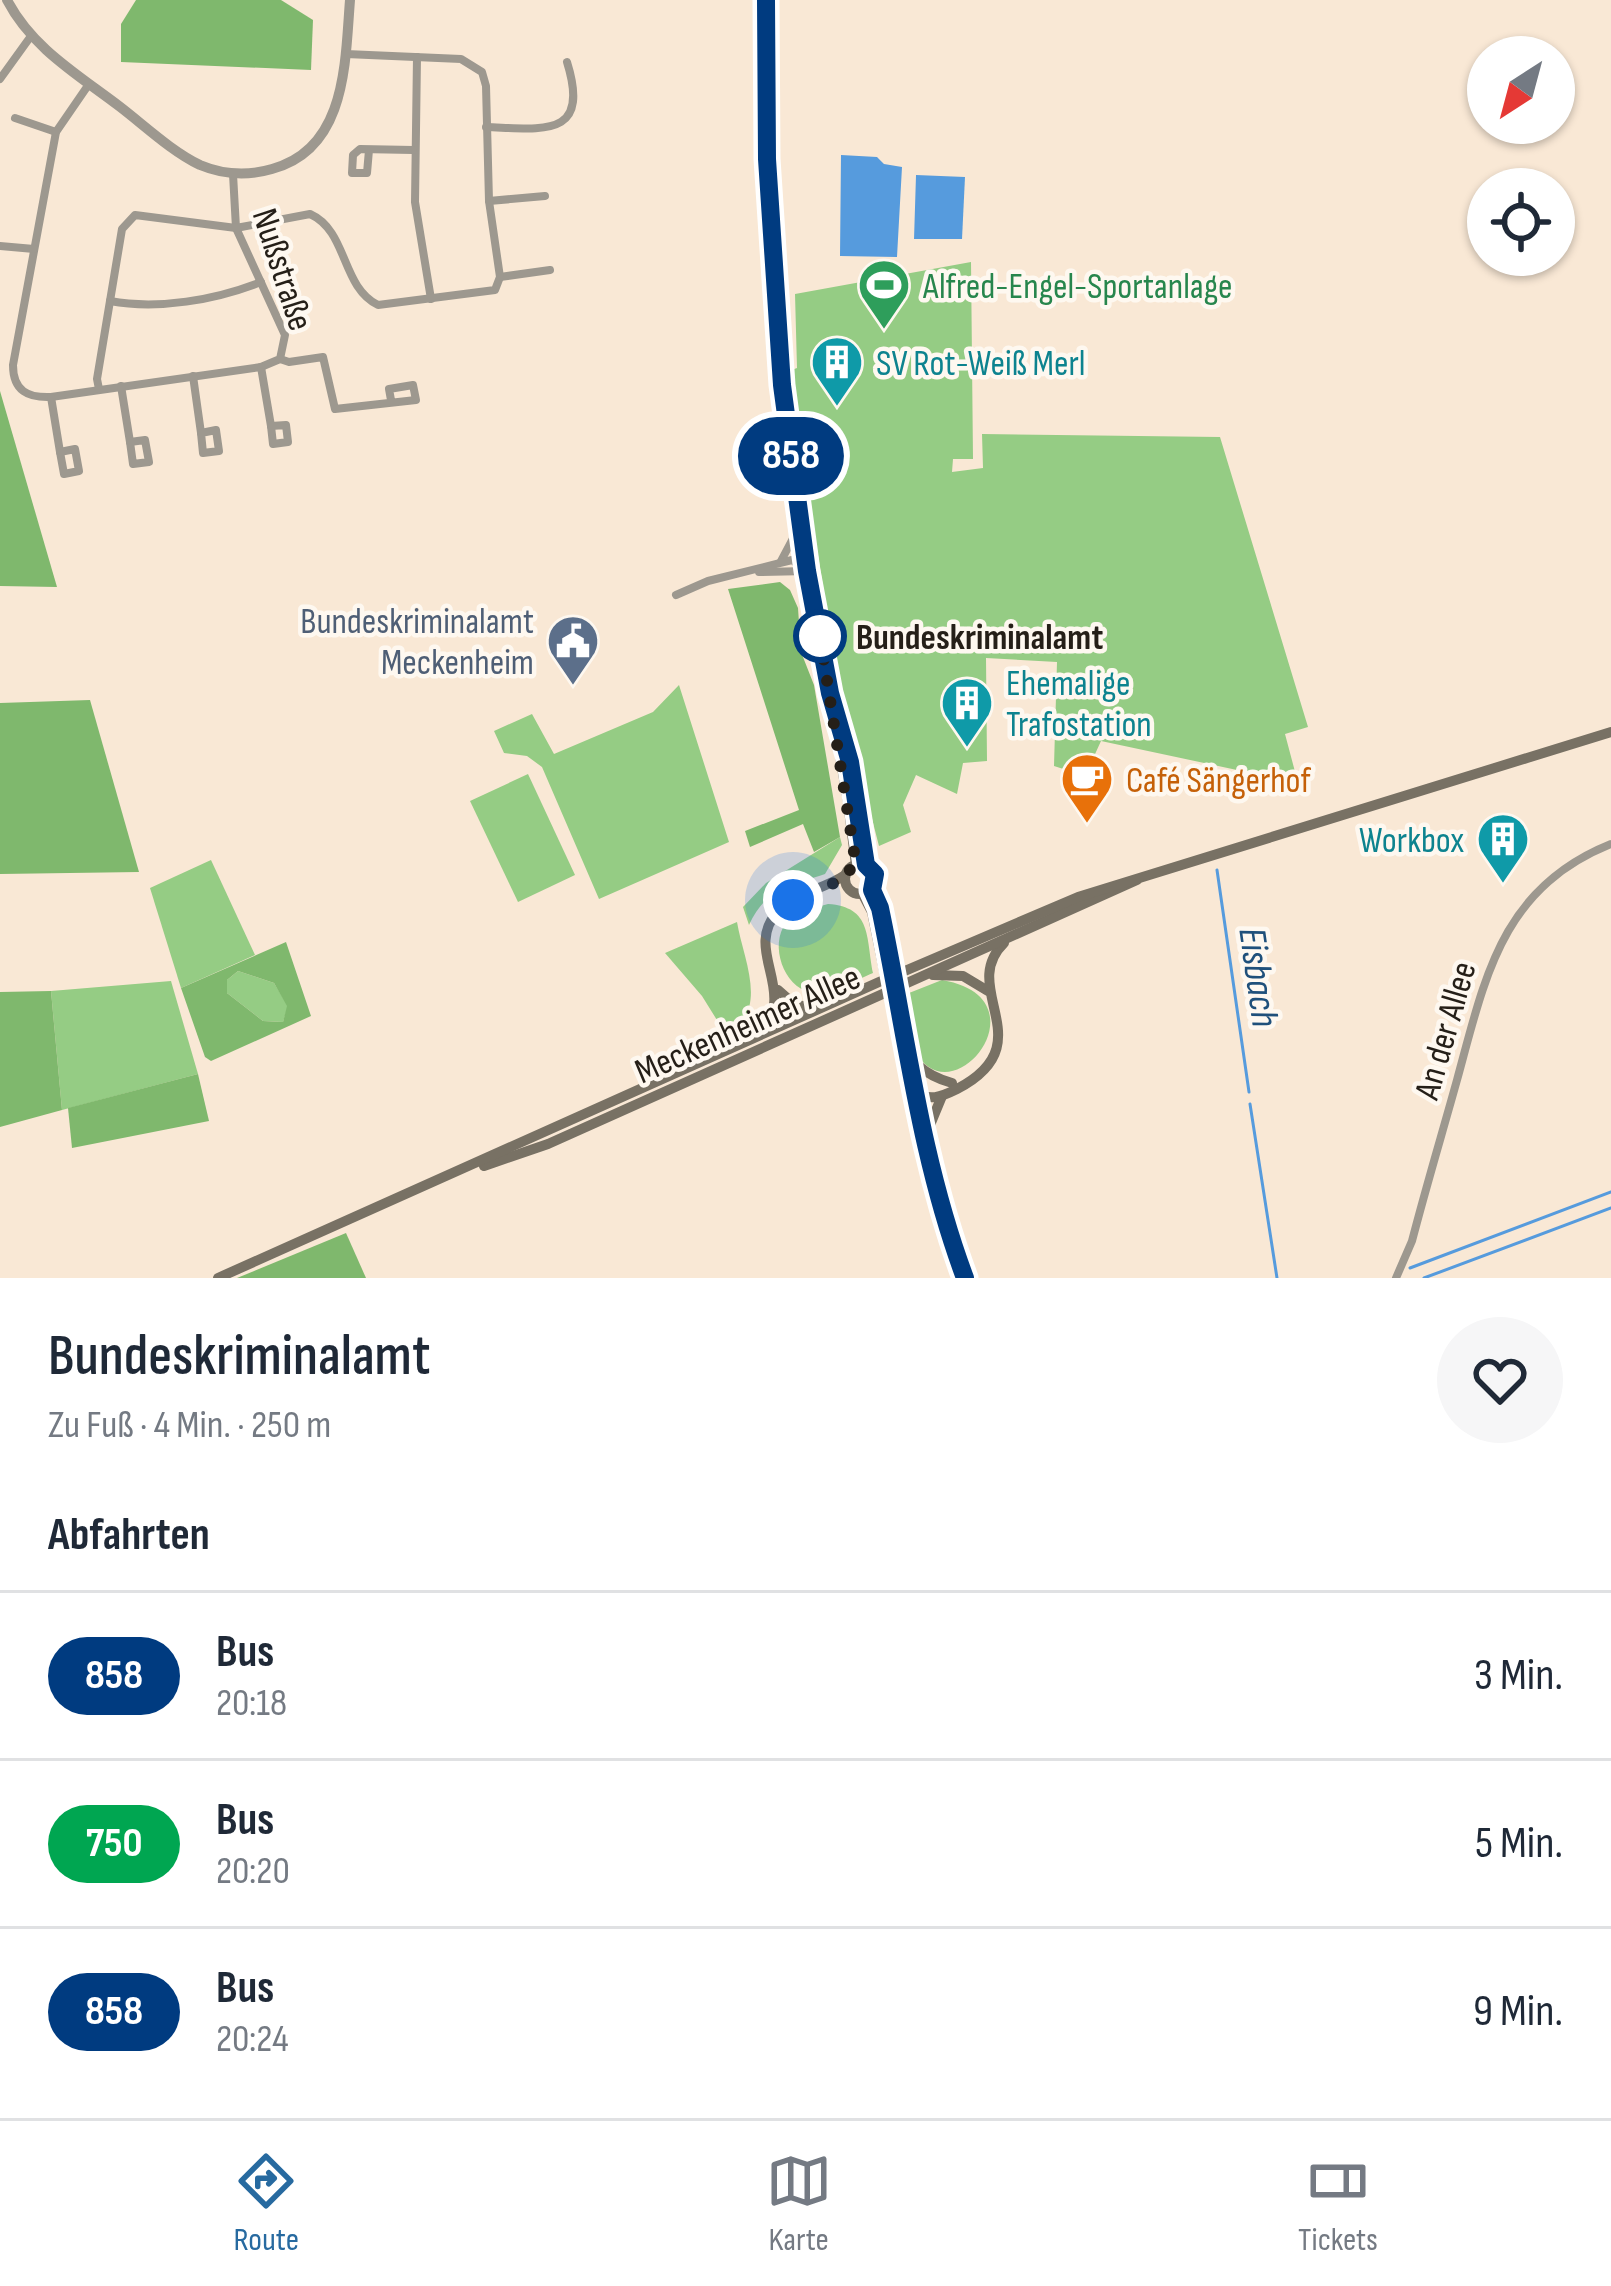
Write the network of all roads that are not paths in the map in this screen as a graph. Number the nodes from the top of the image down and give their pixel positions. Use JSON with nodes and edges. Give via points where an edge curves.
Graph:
{"nodes":[{"id":1,"x":7,"y":0,"type":"edge"},
{"id":2,"x":350,"y":0,"type":"edge"},
{"id":3,"x":766,"y":0,"type":"edge"},
{"id":4,"x":31,"y":36,"type":"junction"},
{"id":5,"x":345,"y":53,"type":"junction"},
{"id":6,"x":417,"y":57,"type":"junction"},
{"id":7,"x":567,"y":62,"type":"dead end"},
{"id":8,"x":0,"y":79,"type":"edge"},
{"id":9,"x":89,"y":84,"type":"junction"},
{"id":10,"x":15,"y":118,"type":"dead end"},
{"id":11,"x":486,"y":127,"type":"junction"},
{"id":12,"x":56,"y":132,"type":"junction"},
{"id":13,"x":368,"y":149,"type":"dead end"},
{"id":14,"x":413,"y":150,"type":"junction"},
{"id":15,"x":233,"y":174,"type":"junction"},
{"id":16,"x":545,"y":196,"type":"dead end"},
{"id":17,"x":489,"y":201,"type":"junction"},
{"id":18,"x":236,"y":228,"type":"junction"},
{"id":19,"x":0,"y":246,"type":"edge"},
{"id":20,"x":34,"y":249,"type":"junction"},
{"id":21,"x":550,"y":270,"type":"dead end"},
{"id":22,"x":500,"y":278,"type":"junction"},
{"id":23,"x":261,"y":282,"type":"junction"},
{"id":24,"x":431,"y":299,"type":"junction"},
{"id":25,"x":109,"y":301,"type":"junction"},
{"id":26,"x":280,"y":359,"type":"junction"},
{"id":27,"x":261,"y":367,"type":"junction"},
{"id":28,"x":193,"y":376,"type":"junction"},
{"id":29,"x":122,"y":386,"type":"junction"},
{"id":30,"x":99,"y":389,"type":"junction"},
{"id":31,"x":51,"y":397,"type":"junction"},
{"id":32,"x":391,"y":400,"type":"dead end"},
{"id":33,"x":271,"y":427,"type":"dead end"},
{"id":34,"x":201,"y":433,"type":"dead end"},
{"id":35,"x":130,"y":442,"type":"dead end"},
{"id":36,"x":61,"y":452,"type":"dead end"},
{"id":37,"x":800,"y":525,"type":"junction"},
{"id":38,"x":780,"y":563,"type":"junction"},
{"id":39,"x":807,"y":571,"type":"junction"},
{"id":40,"x":758,"y":572,"type":"junction"},
{"id":41,"x":676,"y":595,"type":"dead end"},
{"id":42,"x":1611,"y":732,"type":"edge"},
{"id":43,"x":1611,"y":844,"type":"edge"},
{"id":44,"x":861,"y":865,"type":"junction"},
{"id":45,"x":845,"y":875,"type":"junction"},
{"id":46,"x":1139,"y":878,"type":"junction"},
{"id":47,"x":850,"y":890,"type":"junction"},
{"id":48,"x":867,"y":893,"type":"junction"},
{"id":49,"x":812,"y":894,"type":"junction"},
{"id":50,"x":1012,"y":935,"type":"junction"},
{"id":51,"x":905,"y":980,"type":"junction"},
{"id":52,"x":774,"y":982,"type":"junction"},
{"id":53,"x":991,"y":994,"type":"junction"},
{"id":54,"x":822,"y":1008,"type":"junction"},
{"id":55,"x":753,"y":1039,"type":"junction"},
{"id":56,"x":905,"y":1052,"type":"junction"},
{"id":57,"x":978,"y":1074,"type":"junction"},
{"id":58,"x":952,"y":1083,"type":"junction"},
{"id":59,"x":914,"y":1091,"type":"junction"},
{"id":60,"x":942,"y":1096,"type":"junction"},
{"id":61,"x":924,"y":1139,"type":"junction"},
{"id":62,"x":507,"y":1154,"type":"junction"},
{"id":63,"x":218,"y":1278,"type":"edge"},
{"id":64,"x":965,"y":1278,"type":"edge"},
{"id":65,"x":1396,"y":1278,"type":"edge"}],
"edges":[{"from":1,"to":4,"type":"street"},
{"from":2,"to":5,"type":"street"},
{"from":3,"to":37,"type":"main road","via":[[770,210]]},
{"from":4,"to":8,"type":"street"},
{"from":4,"to":9,"type":"street"},
{"from":5,"to":6,"type":"street"},
{"from":5,"to":15,"type":"street","via":[[340,94],[319,139],[283,166]]},
{"from":6,"to":11,"type":"street","via":[[477,66],[485,79]]},
{"from":6,"to":14,"type":"street"},
{"from":7,"to":11,"type":"street","via":[[574,84],[567,121]]},
{"from":9,"to":12,"type":"street"},
{"from":9,"to":15,"type":"street","via":[[189,158]]},
{"from":10,"to":12,"type":"street"},
{"from":11,"to":17,"type":"street"},
{"from":12,"to":20,"type":"street"},
{"from":13,"to":14,"type":"street"},
{"from":14,"to":24,"type":"street"},
{"from":15,"to":18,"type":"street","name":"Nußstraße"},
{"from":16,"to":17,"type":"street"},
{"from":17,"to":22,"type":"street"},
{"from":18,"to":23,"type":"street","name":"Nußstraße"},
{"from":18,"to":24,"type":"street","via":[[310,214],[327,223],[373,303]]},
{"from":18,"to":25,"type":"street","via":[[130,217]]},
{"from":19,"to":20,"type":"street"},
{"from":20,"to":31,"type":"street","via":[[13,376],[23,393]]},
{"from":21,"to":22,"type":"street"},
{"from":22,"to":24,"type":"street","via":[[495,290]]},
{"from":23,"to":25,"type":"street","via":[[144,307]]},
{"from":23,"to":26,"type":"street","name":"Nußstraße","via":[[285,335]]},
{"from":25,"to":30,"type":"street"},
{"from":26,"to":27,"type":"street","name":"Nußstraße"},
{"from":26,"to":32,"type":"street","via":[[323,357],[335,409]]},
{"from":27,"to":28,"type":"street","name":"Nußstraße"},
{"from":27,"to":33,"type":"street","name":"Nußstraße"},
{"from":28,"to":29,"type":"street","name":"Nußstraße"},
{"from":28,"to":34,"type":"street"},
{"from":29,"to":30,"type":"street","name":"Nußstraße"},
{"from":29,"to":35,"type":"street"},
{"from":30,"to":31,"type":"street","name":"Nußstraße"},
{"from":31,"to":36,"type":"street"},
{"from":37,"to":38,"type":"street"},
{"from":37,"to":39,"type":"main road"},
{"from":38,"to":39,"type":"street","via":[[796,560]]},
{"from":38,"to":40,"type":"street"},
{"from":39,"to":40,"type":"street"},
{"from":39,"to":44,"type":"main road","via":[[850,762]]},
{"from":40,"to":41,"type":"street"},
{"from":42,"to":46,"type":"main road","name":"Meckenheimer Allee"},
{"from":43,"to":65,"type":"street","name":"An der Allee","via":[[1532,896],[1497,946]]},
{"from":44,"to":45,"type":"main road"},
{"from":44,"to":48,"type":"main road","via":[[875,874]]},
{"from":45,"to":47,"type":"main road"},
{"from":45,"to":49,"type":"main road"},
{"from":46,"to":50,"type":"main road","name":"Meckenheimer Allee"},
{"from":46,"to":51,"type":"main road","name":"Meckenheimer Allee","via":[[1078,897]]},
{"from":47,"to":48,"type":"main road"},
{"from":47,"to":49,"type":"main road"},
{"from":48,"to":56,"type":"main road"},
{"from":49,"to":52,"type":"main road","via":[[782,908],[768,928]]},
{"from":50,"to":51,"type":"main road","name":"Meckenheimer Allee"},
{"from":50,"to":53,"type":"main road","via":[[989,963]]},
{"from":51,"to":53,"type":"main road","via":[[951,974]]},
{"from":51,"to":54,"type":"main road","name":"Meckenheimer Allee","via":[[879,982]]},
{"from":51,"to":62,"type":"main road","name":"Meckenheimer Allee"},
{"from":52,"to":54,"type":"main road","via":[[795,1005]]},
{"from":52,"to":55,"type":"main road","via":[[775,1010]]},
{"from":53,"to":57,"type":"main road","via":[[999,1037]]},
{"from":54,"to":55,"type":"main road","name":"Meckenheimer Allee"},
{"from":55,"to":62,"type":"main road","name":"Meckenheimer Allee"},
{"from":56,"to":58,"type":"main road","via":[[925,1073]]},
{"from":56,"to":59,"type":"main road"},
{"from":57,"to":58,"type":"main road"},
{"from":57,"to":60,"type":"main road"},
{"from":58,"to":59,"type":"main road"},
{"from":59,"to":60,"type":"main road"},
{"from":59,"to":61,"type":"main road"},
{"from":60,"to":61,"type":"main road"},
{"from":61,"to":64,"type":"main road"},
{"from":62,"to":63,"type":"main road","name":"Meckenheimer Allee"}]}
